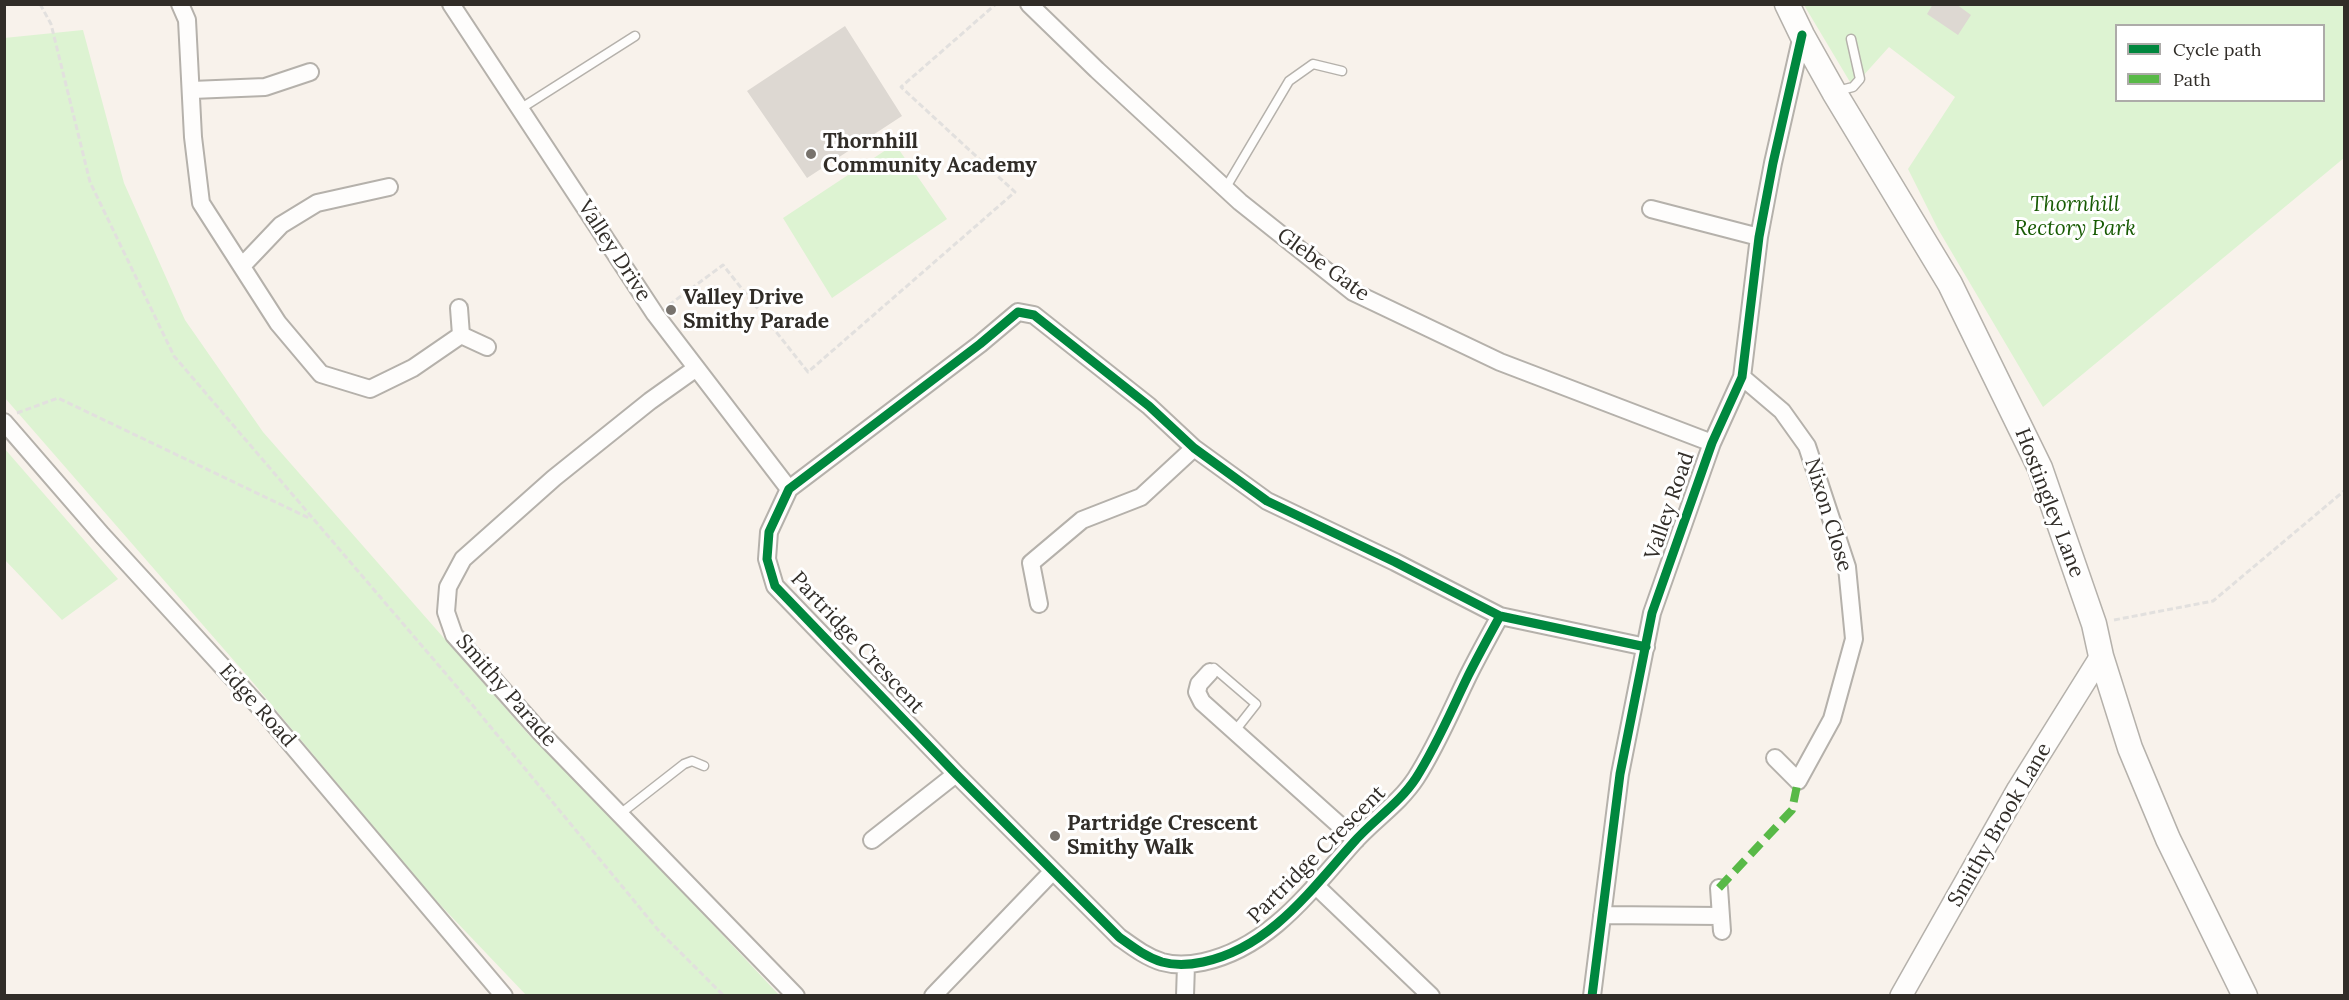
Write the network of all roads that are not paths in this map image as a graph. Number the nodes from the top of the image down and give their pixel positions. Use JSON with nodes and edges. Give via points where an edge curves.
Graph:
{"nodes":[{"id":1,"x":180,"y":4,"type":"edge"},
{"id":2,"x":451,"y":4,"type":"edge"},
{"id":3,"x":1029,"y":4,"type":"edge"},
{"id":4,"x":1787,"y":4,"type":"edge"},
{"id":5,"x":1802,"y":35,"type":"junction"},
{"id":6,"x":635,"y":36,"type":"dead end"},
{"id":7,"x":1851,"y":39,"type":"dead end"},
{"id":8,"x":1342,"y":71,"type":"dead end"},
{"id":9,"x":310,"y":72,"type":"dead end"},
{"id":10,"x":192,"y":90,"type":"junction"},
{"id":11,"x":1834,"y":92,"type":"junction"},
{"id":12,"x":520,"y":109,"type":"junction"},
{"id":13,"x":389,"y":188,"type":"dead end"},
{"id":14,"x":1225,"y":189,"type":"junction"},
{"id":15,"x":1651,"y":209,"type":"dead end"},
{"id":16,"x":1760,"y":237,"type":"junction"},
{"id":17,"x":242,"y":266,"type":"junction"},
{"id":18,"x":459,"y":308,"type":"dead end"},
{"id":19,"x":461,"y":335,"type":"junction"},
{"id":20,"x":487,"y":347,"type":"dead end"},
{"id":21,"x":695,"y":369,"type":"junction"},
{"id":22,"x":1742,"y":377,"type":"junction"},
{"id":23,"x":10,"y":418,"type":"edge"},
{"id":24,"x":1712,"y":443,"type":"junction"},
{"id":25,"x":1194,"y":448,"type":"junction"},
{"id":26,"x":789,"y":489,"type":"junction"},
{"id":27,"x":1039,"y":604,"type":"dead end"},
{"id":28,"x":1500,"y":616,"type":"junction"},
{"id":29,"x":1646,"y":647,"type":"junction"},
{"id":30,"x":2101,"y":656,"type":"junction"},
{"id":31,"x":1209,"y":672,"type":"joint"},
{"id":32,"x":1234,"y":732,"type":"junction"},
{"id":33,"x":1775,"y":758,"type":"dead end"},
{"id":34,"x":704,"y":766,"type":"dead end"},
{"id":35,"x":956,"y":774,"type":"junction"},
{"id":36,"x":620,"y":814,"type":"junction"},
{"id":37,"x":872,"y":840,"type":"dead end"},
{"id":38,"x":1356,"y":840,"type":"junction"},
{"id":39,"x":1053,"y":871,"type":"junction"},
{"id":40,"x":1315,"y":885,"type":"junction"},
{"id":41,"x":1719,"y":888,"type":"dead end"},
{"id":42,"x":1602,"y":915,"type":"junction"},
{"id":43,"x":1186,"y":965,"type":"junction"},
{"id":44,"x":504,"y":996,"type":"edge"},
{"id":45,"x":796,"y":996,"type":"edge"},
{"id":46,"x":933,"y":996,"type":"edge"},
{"id":47,"x":1185,"y":996,"type":"edge"},
{"id":48,"x":1431,"y":996,"type":"edge"},
{"id":49,"x":1592,"y":996,"type":"edge"},
{"id":50,"x":1901,"y":996,"type":"edge"},
{"id":51,"x":2245,"y":996,"type":"edge"}],
"edges":[{"from":1,"to":10,"type":"street","via":[[187,20]]},
{"from":2,"to":12,"type":"street","name":"Valley Drive"},
{"from":3,"to":14,"type":"street","name":"Glebe Gate"},
{"from":4,"to":5,"type":"main road","name":"Hostingley Lane"},
{"from":5,"to":11,"type":"main road","name":"Hostingley Lane"},
{"from":5,"to":16,"type":"street","name":"Valley Road"},
{"from":6,"to":12,"type":"lane"},
{"from":7,"to":11,"type":"lane","via":[[1860,79],[1853,87]]},
{"from":8,"to":14,"type":"lane","via":[[1313,64],[1289,81]]},
{"from":9,"to":10,"type":"street","via":[[265,87]]},
{"from":10,"to":17,"type":"street","via":[[201,203]]},
{"from":11,"to":30,"type":"main road","name":"Hostingley Lane","via":[[1950,284],[2040,468],[2094,624]]},
{"from":12,"to":21,"type":"street","name":"Valley Drive"},
{"from":13,"to":17,"type":"street","via":[[317,203],[280,225]]},
{"from":14,"to":24,"type":"street","name":"Glebe Gate","via":[[1353,292],[1500,362]]},
{"from":15,"to":16,"type":"street"},
{"from":16,"to":22,"type":"street","name":"Valley Road"},
{"from":17,"to":19,"type":"street","via":[[278,323],[321,374],[370,389],[413,368]]},
{"from":18,"to":19,"type":"street"},
{"from":19,"to":20,"type":"street"},
{"from":21,"to":26,"type":"street","name":"Valley Drive"},
{"from":21,"to":36,"type":"street","name":"Smithy Parade","via":[[554,478],[463,559],[448,587],[446,612],[454,635]]},
{"from":22,"to":24,"type":"street","name":"Valley Road"},
{"from":22,"to":33,"type":"street","name":"Nixon Close","via":[[1782,411],[1807,446],[1847,567],[1854,639],[1832,718],[1798,781]]},
{"from":23,"to":44,"type":"street","name":"Edge Road","via":[[102,535],[264,712]]},
{"from":24,"to":29,"type":"street","name":"Valley Road","via":[[1652,613]]},
{"from":25,"to":26,"type":"street","name":"Partridge Crescent","via":[[1149,406],[1034,315],[1018,312]]},
{"from":25,"to":27,"type":"street","via":[[1141,497],[1082,520],[1032,563]]},
{"from":25,"to":28,"type":"street","name":"Partridge Crescent","via":[[1267,501]]},
{"from":26,"to":35,"type":"street","name":"Partridge Crescent","via":[[769,532],[767,559],[775,586]]},
{"from":28,"to":29,"type":"street","name":"Partridge Crescent"},
{"from":28,"to":38,"type":"street","name":"Partridge Crescent","via":[[1415,780]]},
{"from":29,"to":42,"type":"street","name":"Valley Road","via":[[1620,774]]},
{"from":30,"to":50,"type":"street","name":"Smithy Brook Lane","via":[[2018,789]]},
{"from":30,"to":51,"type":"main road","name":"Hostingley Lane","via":[[2130,748],[2164,829]]},
{"from":31,"to":32,"type":"street","name":"Partridge Crescent","via":[[1197,692]]},
{"from":31,"to":32,"type":"lane","via":[[1214,668],[1256,704]]},
{"from":32,"to":38,"type":"street","name":"Partridge Crescent"},
{"from":34,"to":36,"type":"lane","via":[[692,761],[684,764]]},
{"from":35,"to":37,"type":"street"},
{"from":35,"to":39,"type":"street","name":"Partridge Crescent"},
{"from":36,"to":45,"type":"street","name":"Smithy Parade"},
{"from":38,"to":40,"type":"street","name":"Partridge Crescent"},
{"from":39,"to":43,"type":"street","name":"Partridge Crescent","via":[[1119,937],[1144,955],[1164,963]]},
{"from":39,"to":46,"type":"street"},
{"from":40,"to":43,"type":"street","name":"Partridge Crescent","via":[[1267,934],[1217,959]]},
{"from":40,"to":48,"type":"street"},
{"from":41,"to":42,"type":"street","via":[[1721,923]]},
{"from":42,"to":49,"type":"street","name":"Valley Road"},
{"from":43,"to":47,"type":"street"}]}
